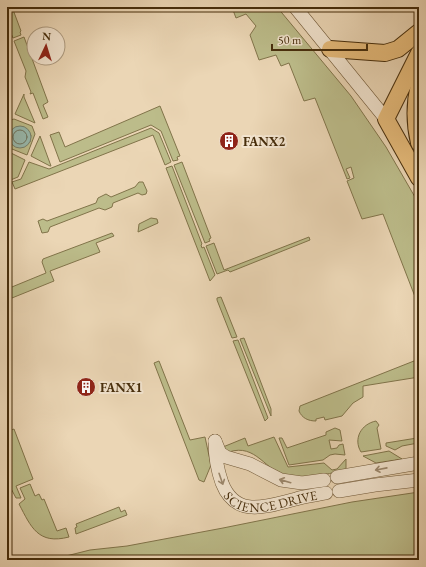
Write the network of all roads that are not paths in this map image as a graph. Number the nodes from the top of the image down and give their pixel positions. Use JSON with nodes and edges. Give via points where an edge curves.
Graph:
{"nodes":[{"id":1,"x":296,"y":7,"type":"edge"},
{"id":2,"x":419,"y":32,"type":"edge"},
{"id":3,"x":330,"y":49,"type":"junction"},
{"id":4,"x":419,"y":53,"type":"edge"},
{"id":5,"x":419,"y":84,"type":"edge"},
{"id":6,"x":386,"y":119,"type":"junction"},
{"id":7,"x":419,"y":142,"type":"edge"},
{"id":8,"x":419,"y":178,"type":"edge"},
{"id":9,"x":419,"y":463,"type":"edge"},
{"id":10,"x":337,"y":477,"type":"dead end"},
{"id":11,"x":324,"y":480,"type":"dead end"},
{"id":12,"x":419,"y":480,"type":"edge"},
{"id":13,"x":339,"y":491,"type":"dead end"},
{"id":14,"x":326,"y":494,"type":"dead end"}],
"edges":[{"from":1,"to":3,"type":"street"},
{"from":2,"to":3,"type":"main road","via":[[398,49],[385,53]]},
{"from":3,"to":6,"type":"street"},
{"from":4,"to":6,"type":"main road"},
{"from":5,"to":7,"type":"main road","via":[[414,122]]},
{"from":6,"to":8,"type":"main road"},
{"from":9,"to":10,"type":"street","name":"SCIENCE DRIVE","one_way":true},
{"from":11,"to":14,"type":"street","name":"SCIENCE DRIVE","one_way":true,"via":[[302,483],[281,480],[250,464],[226,457],[220,452],[215,441],[216,460],[225,491],[242,506],[263,506]]},
{"from":12,"to":13,"type":"street","name":"SCIENCE DRIVE"}]}
